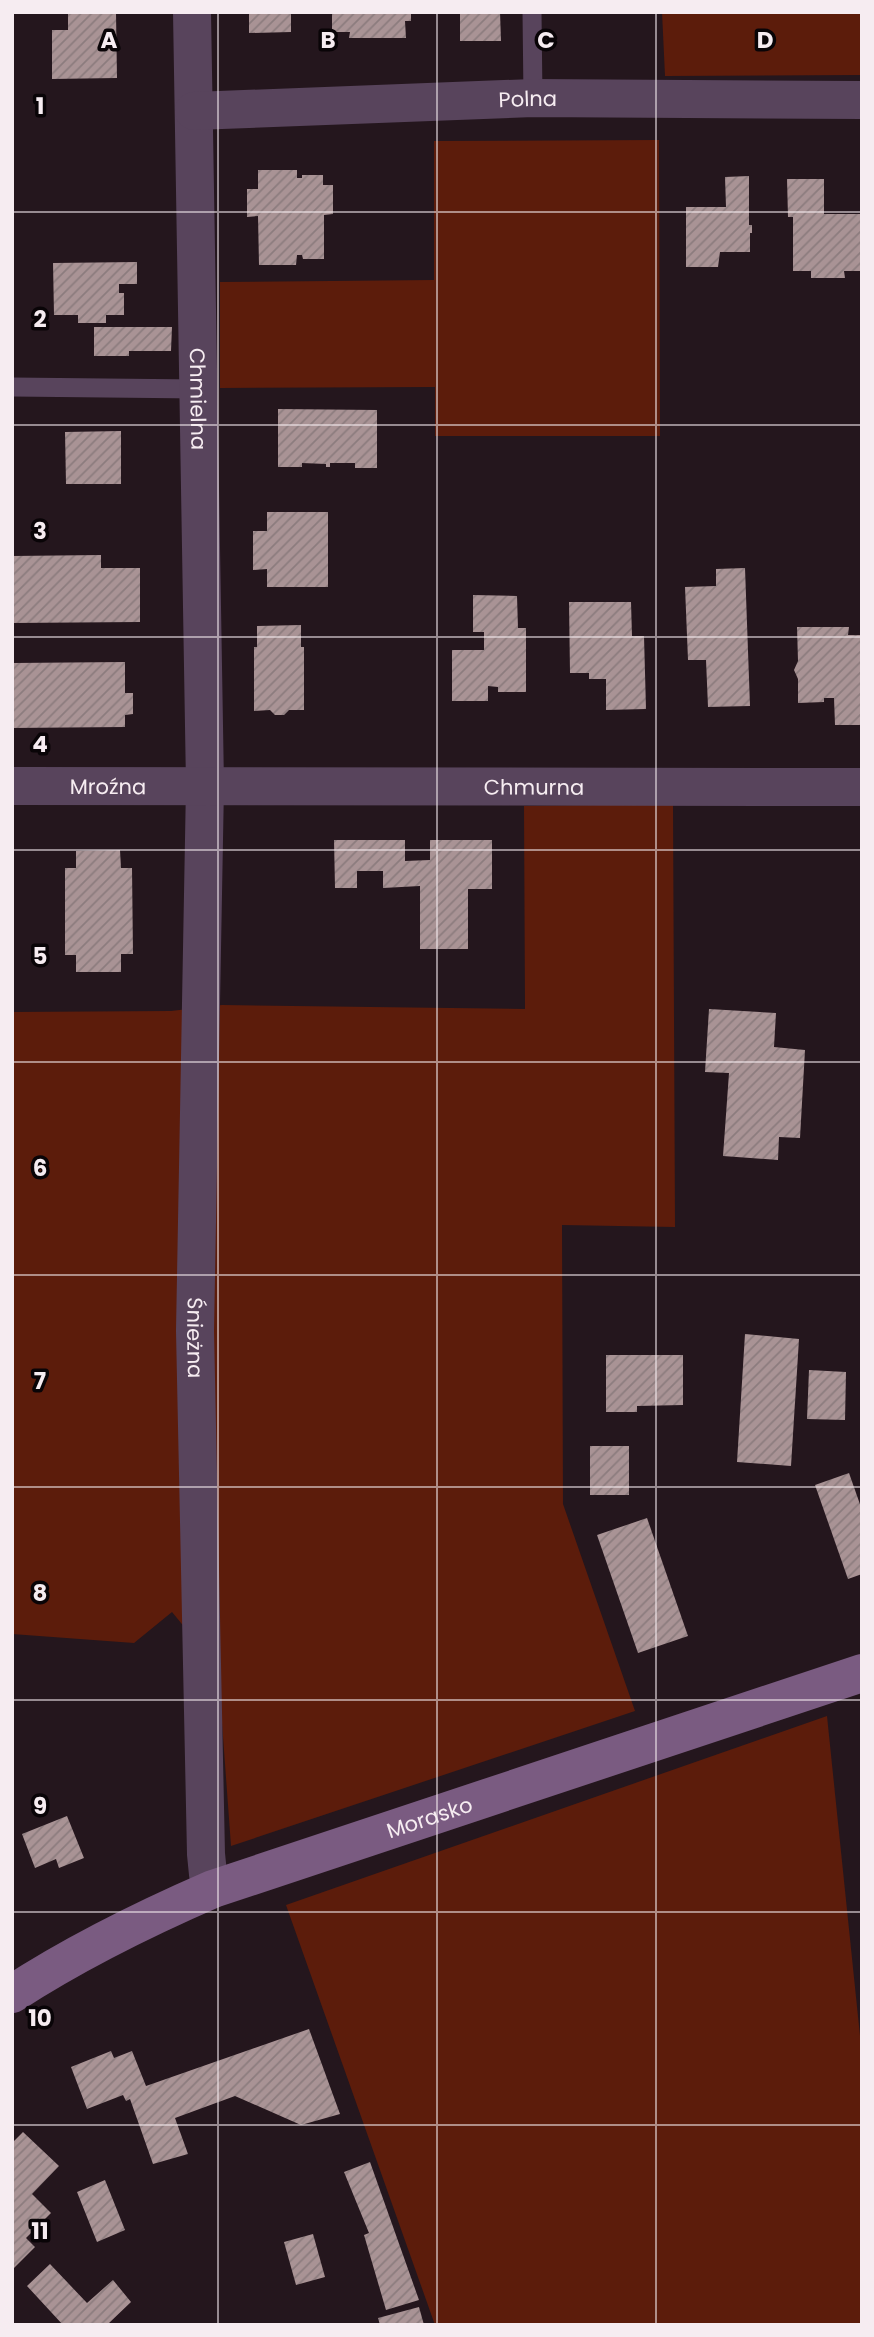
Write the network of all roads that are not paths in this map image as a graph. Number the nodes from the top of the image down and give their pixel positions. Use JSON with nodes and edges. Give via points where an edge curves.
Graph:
{"nodes":[{"id":1,"x":192,"y":12,"type":"edge"},
{"id":2,"x":532,"y":12,"type":"edge"},
{"id":3,"x":533,"y":98,"type":"junction"},
{"id":4,"x":862,"y":100,"type":"edge"},
{"id":5,"x":194,"y":111,"type":"junction"},
{"id":6,"x":12,"y":387,"type":"edge"},
{"id":7,"x":199,"y":388,"type":"junction"},
{"id":8,"x":205,"y":785,"type":"junction"},
{"id":9,"x":12,"y":786,"type":"edge"},
{"id":10,"x":862,"y":787,"type":"edge"},
{"id":11,"x":862,"y":1673,"type":"edge"},
{"id":12,"x":213,"y":1889,"type":"junction"},
{"id":13,"x":12,"y":1994,"type":"edge"}],
"edges":[{"from":1,"to":5,"type":"street","name":"Chmielna"},
{"from":2,"to":3,"type":"lane"},
{"from":3,"to":4,"type":"street","name":"Polna"},
{"from":3,"to":5,"type":"street","name":"Polna"},
{"from":5,"to":7,"type":"street","name":"Chmielna"},
{"from":6,"to":7,"type":"lane"},
{"from":7,"to":8,"type":"street","name":"Chmielna"},
{"from":8,"to":9,"type":"street","name":"Mroźna"},
{"from":8,"to":10,"type":"street","name":"Chmurna"},
{"from":8,"to":12,"type":"street","name":"Śnieżna","via":[[195,1331],[206,1854]]},
{"from":11,"to":12,"type":"street","name":"Morasko"},
{"from":12,"to":13,"type":"street","name":"Morasko","via":[[145,1920]]}]}
